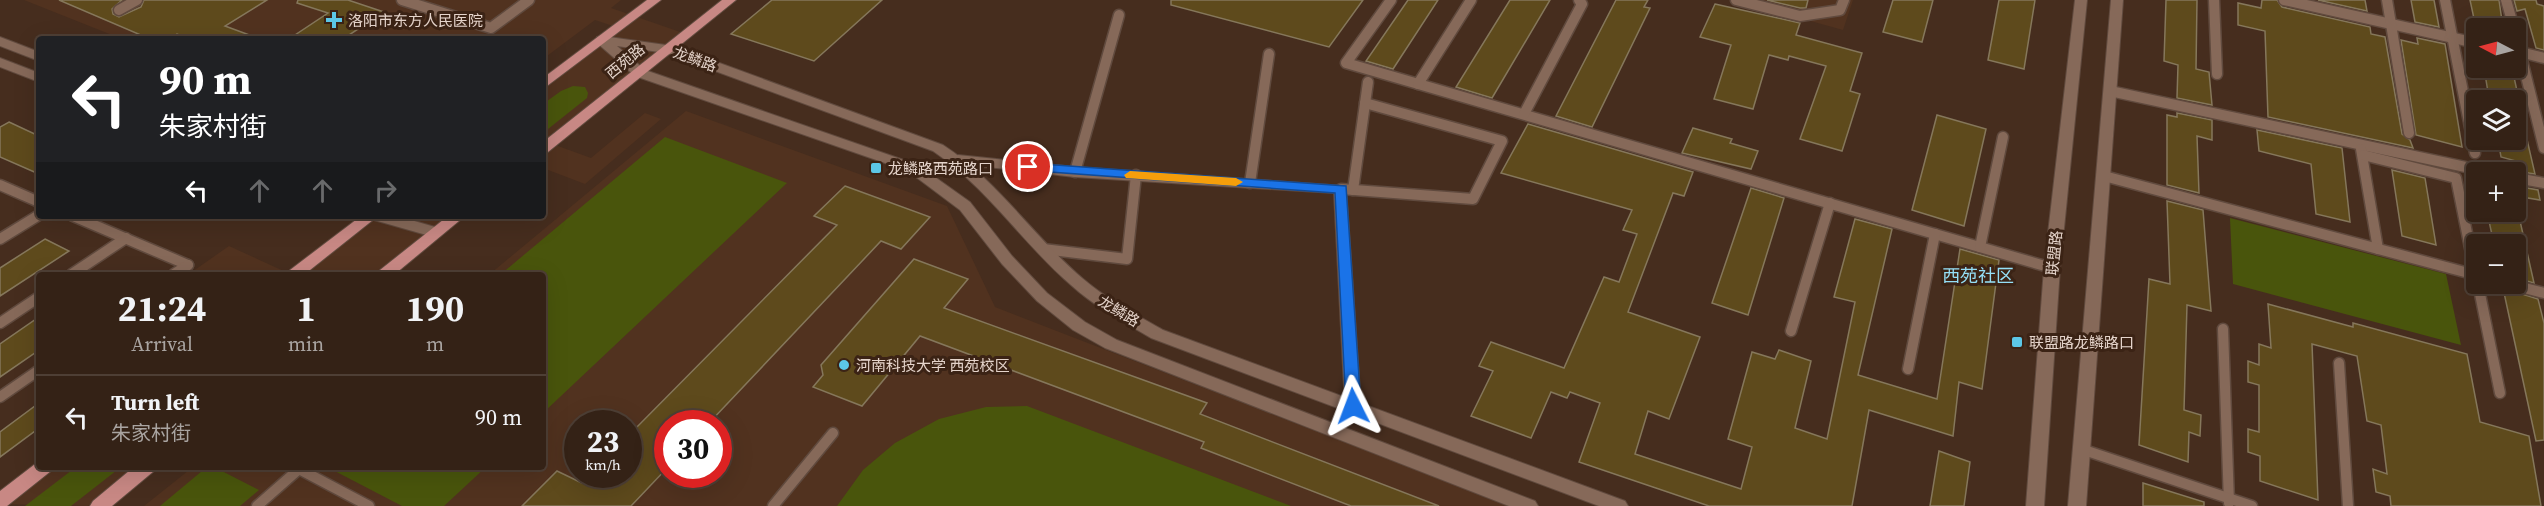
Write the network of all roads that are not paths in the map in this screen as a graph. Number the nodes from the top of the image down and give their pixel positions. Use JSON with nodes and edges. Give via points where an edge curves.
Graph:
{"nodes":[{"id":1,"x":137,"y":0,"type":"edge"},
{"id":2,"x":402,"y":0,"type":"edge"},
{"id":3,"x":529,"y":0,"type":"edge"},
{"id":4,"x":652,"y":0,"type":"edge"},
{"id":5,"x":730,"y":0,"type":"edge"},
{"id":6,"x":1391,"y":0,"type":"edge"},
{"id":7,"x":1471,"y":0,"type":"edge"},
{"id":8,"x":1579,"y":0,"type":"edge"},
{"id":9,"x":1736,"y":0,"type":"edge"},
{"id":10,"x":1844,"y":0,"type":"edge"},
{"id":11,"x":2080,"y":0,"type":"edge"},
{"id":12,"x":2117,"y":0,"type":"edge"},
{"id":13,"x":2214,"y":0,"type":"edge"},
{"id":14,"x":2284,"y":0,"type":"edge"},
{"id":15,"x":2387,"y":0,"type":"edge"},
{"id":16,"x":2445,"y":0,"type":"edge"},
{"id":17,"x":2506,"y":0,"type":"edge"},
{"id":18,"x":119,"y":10,"type":"dead end"},
{"id":19,"x":1119,"y":15,"type":"dead end"},
{"id":20,"x":2511,"y":18,"type":"edge"},
{"id":21,"x":2391,"y":24,"type":"junction"},
{"id":22,"x":2452,"y":37,"type":"junction"},
{"id":23,"x":602,"y":40,"type":"junction"},
{"id":24,"x":2466,"y":40,"type":"edge"},
{"id":25,"x":0,"y":41,"type":"edge"},
{"id":26,"x":669,"y":49,"type":"junction"},
{"id":27,"x":1269,"y":54,"type":"dead end"},
{"id":28,"x":2526,"y":54,"type":"edge"},
{"id":29,"x":36,"y":56,"type":"edge"},
{"id":30,"x":2544,"y":58,"type":"edge"},
{"id":31,"x":3,"y":65,"type":"edge"},
{"id":32,"x":640,"y":73,"type":"junction"},
{"id":33,"x":2217,"y":74,"type":"dead end"},
{"id":34,"x":36,"y":77,"type":"edge"},
{"id":35,"x":2525,"y":78,"type":"edge"},
{"id":36,"x":1368,"y":82,"type":"dead end"},
{"id":37,"x":546,"y":83,"type":"edge"},
{"id":38,"x":1418,"y":84,"type":"junction"},
{"id":39,"x":2110,"y":91,"type":"junction"},
{"id":40,"x":1365,"y":103,"type":"junction"},
{"id":41,"x":1524,"y":114,"type":"junction"},
{"id":42,"x":2409,"y":133,"type":"dead end"},
{"id":43,"x":2003,"y":137,"type":"dead end"},
{"id":44,"x":546,"y":147,"type":"edge"},
{"id":45,"x":2544,"y":148,"type":"edge"},
{"id":46,"x":2362,"y":151,"type":"junction"},
{"id":47,"x":2475,"y":153,"type":"dead end"},
{"id":48,"x":958,"y":160,"type":"junction"},
{"id":49,"x":2466,"y":168,"type":"edge"},
{"id":50,"x":1075,"y":172,"type":"junction"},
{"id":51,"x":1136,"y":176,"type":"junction"},
{"id":52,"x":2103,"y":176,"type":"junction"},
{"id":53,"x":2526,"y":180,"type":"edge"},
{"id":54,"x":1250,"y":183,"type":"junction"},
{"id":55,"x":2544,"y":183,"type":"edge"},
{"id":56,"x":0,"y":185,"type":"edge"},
{"id":57,"x":1347,"y":190,"type":"junction"},
{"id":58,"x":36,"y":201,"type":"edge"},
{"id":59,"x":1830,"y":203,"type":"junction"},
{"id":60,"x":36,"y":216,"type":"edge"},
{"id":61,"x":80,"y":219,"type":"edge"},
{"id":62,"x":367,"y":219,"type":"edge"},
{"id":63,"x":390,"y":219,"type":"edge"},
{"id":64,"x":422,"y":219,"type":"edge"},
{"id":65,"x":454,"y":219,"type":"edge"},
{"id":66,"x":437,"y":232,"type":"junction"},
{"id":67,"x":1935,"y":234,"type":"junction"},
{"id":68,"x":2467,"y":234,"type":"edge"},
{"id":69,"x":126,"y":238,"type":"junction"},
{"id":70,"x":0,"y":239,"type":"edge"},
{"id":71,"x":1980,"y":247,"type":"junction"},
{"id":72,"x":1043,"y":249,"type":"junction"},
{"id":73,"x":2378,"y":249,"type":"junction"},
{"id":74,"x":2052,"y":268,"type":"junction"},
{"id":75,"x":75,"y":272,"type":"edge"},
{"id":76,"x":177,"y":272,"type":"edge"},
{"id":77,"x":298,"y":272,"type":"edge"},
{"id":78,"x":387,"y":272,"type":"edge"},
{"id":79,"x":2466,"y":273,"type":"edge"},
{"id":80,"x":2526,"y":288,"type":"edge"},
{"id":81,"x":2544,"y":293,"type":"edge"},
{"id":82,"x":2480,"y":294,"type":"edge"},
{"id":83,"x":36,"y":299,"type":"edge"},
{"id":84,"x":0,"y":323,"type":"edge"},
{"id":85,"x":2223,"y":329,"type":"dead end"},
{"id":86,"x":1791,"y":332,"type":"dead end"},
{"id":87,"x":2339,"y":363,"type":"dead end"},
{"id":88,"x":1908,"y":369,"type":"dead end"},
{"id":89,"x":36,"y":372,"type":"edge"},
{"id":90,"x":2500,"y":393,"type":"dead end"},
{"id":91,"x":0,"y":398,"type":"edge"},
{"id":92,"x":1353,"y":406,"type":"junction"},
{"id":93,"x":833,"y":433,"type":"dead end"},
{"id":94,"x":2081,"y":449,"type":"junction"},
{"id":95,"x":40,"y":470,"type":"edge"},
{"id":96,"x":143,"y":470,"type":"edge"},
{"id":97,"x":299,"y":470,"type":"edge"},
{"id":98,"x":302,"y":470,"type":"edge"},
{"id":99,"x":0,"y":501,"type":"edge"},
{"id":100,"x":2229,"y":502,"type":"edge"},
{"id":101,"x":99,"y":506,"type":"edge"},
{"id":102,"x":258,"y":506,"type":"edge"},
{"id":103,"x":369,"y":506,"type":"edge"},
{"id":104,"x":773,"y":506,"type":"edge"},
{"id":105,"x":1528,"y":506,"type":"edge"},
{"id":106,"x":1619,"y":506,"type":"edge"},
{"id":107,"x":2035,"y":506,"type":"edge"},
{"id":108,"x":2078,"y":506,"type":"edge"},
{"id":109,"x":2252,"y":506,"type":"edge"},
{"id":110,"x":2348,"y":506,"type":"edge"}],
"edges":[{"from":1,"to":18,"type":"lane"},
{"from":2,"to":3,"type":"lane","via":[[491,28]]},
{"from":4,"to":23,"type":"main road","name":"西苑路"},
{"from":5,"to":26,"type":"main road","name":"西苑路"},
{"from":6,"to":38,"type":"lane","via":[[1346,63]]},
{"from":7,"to":38,"type":"lane"},
{"from":8,"to":41,"type":"lane","via":[[1582,4]]},
{"from":9,"to":10,"type":"lane","via":[[1800,16],[1840,10]]},
{"from":11,"to":74,"type":"main road","name":"联盟路"},
{"from":12,"to":39,"type":"main road"},
{"from":13,"to":33,"type":"lane"},
{"from":14,"to":21,"type":"lane"},
{"from":15,"to":21,"type":"lane"},
{"from":16,"to":22,"type":"lane"},
{"from":17,"to":20,"type":"lane"},
{"from":19,"to":50,"type":"lane"},
{"from":21,"to":22,"type":"lane"},
{"from":21,"to":42,"type":"lane"},
{"from":22,"to":24,"type":"lane"},
{"from":22,"to":47,"type":"lane"},
{"from":23,"to":26,"type":"main road","name":"龙鳞路"},
{"from":23,"to":32,"type":"main road","name":"龙鳞路"},
{"from":23,"to":37,"type":"main road","name":"西苑路"},
{"from":25,"to":29,"type":"main road"},
{"from":26,"to":32,"type":"main road","name":"西苑路"},
{"from":26,"to":48,"type":"main road","name":"龙鳞路","via":[[938,148]]},
{"from":27,"to":54,"type":"lane"},
{"from":28,"to":30,"type":"lane"},
{"from":31,"to":34,"type":"main road"},
{"from":32,"to":44,"type":"main road","name":"西苑路"},
{"from":32,"to":105,"type":"main road","name":"龙鳞路","via":[[913,168],[965,206],[1042,297],[1079,326],[1111,344]]},
{"from":35,"to":45,"type":"lane"},
{"from":36,"to":40,"type":"lane"},
{"from":38,"to":41,"type":"lane"},
{"from":39,"to":46,"type":"lane"},
{"from":39,"to":52,"type":"main road"},
{"from":40,"to":57,"type":"lane"},
{"from":40,"to":57,"type":"lane","via":[[1502,141],[1473,199]]},
{"from":41,"to":59,"type":"lane"},
{"from":43,"to":71,"type":"lane"},
{"from":46,"to":49,"type":"lane"},
{"from":46,"to":68,"type":"lane","via":[[2456,178]]},
{"from":46,"to":73,"type":"lane"},
{"from":48,"to":50,"type":"main road"},
{"from":48,"to":72,"type":"main road","name":"龙鳞路","via":[[993,191]]},
{"from":50,"to":51,"type":"main road"},
{"from":51,"to":54,"type":"main road"},
{"from":51,"to":72,"type":"lane","via":[[1127,260]]},
{"from":52,"to":73,"type":"lane"},
{"from":52,"to":94,"type":"main road"},
{"from":53,"to":55,"type":"lane"},
{"from":54,"to":57,"type":"main road"},
{"from":56,"to":58,"type":"lane"},
{"from":57,"to":92,"type":"main road"},
{"from":59,"to":67,"type":"lane"},
{"from":59,"to":86,"type":"lane"},
{"from":60,"to":70,"type":"lane"},
{"from":61,"to":69,"type":"lane"},
{"from":62,"to":77,"type":"main road"},
{"from":63,"to":66,"type":"main road"},
{"from":64,"to":66,"type":"main road"},
{"from":65,"to":66,"type":"main road"},
{"from":66,"to":78,"type":"main road"},
{"from":67,"to":71,"type":"lane"},
{"from":67,"to":88,"type":"lane"},
{"from":69,"to":75,"type":"lane"},
{"from":69,"to":76,"type":"lane","via":[[188,265]]},
{"from":71,"to":74,"type":"lane"},
{"from":72,"to":92,"type":"main road","name":"龙鳞路","via":[[1095,297],[1157,334]]},
{"from":73,"to":79,"type":"lane"},
{"from":74,"to":107,"type":"main road","name":"联盟路"},
{"from":80,"to":81,"type":"lane"},
{"from":82,"to":90,"type":"lane"},
{"from":83,"to":84,"type":"lane"},
{"from":85,"to":100,"type":"lane"},
{"from":87,"to":110,"type":"lane"},
{"from":89,"to":91,"type":"lane"},
{"from":92,"to":106,"type":"main road","name":"龙鳞路"},
{"from":93,"to":104,"type":"lane"},
{"from":94,"to":100,"type":"lane"},
{"from":94,"to":108,"type":"main road"},
{"from":95,"to":99,"type":"main road"},
{"from":96,"to":101,"type":"main road"},
{"from":97,"to":102,"type":"lane"},
{"from":98,"to":103,"type":"lane"},
{"from":100,"to":109,"type":"lane"}]}
